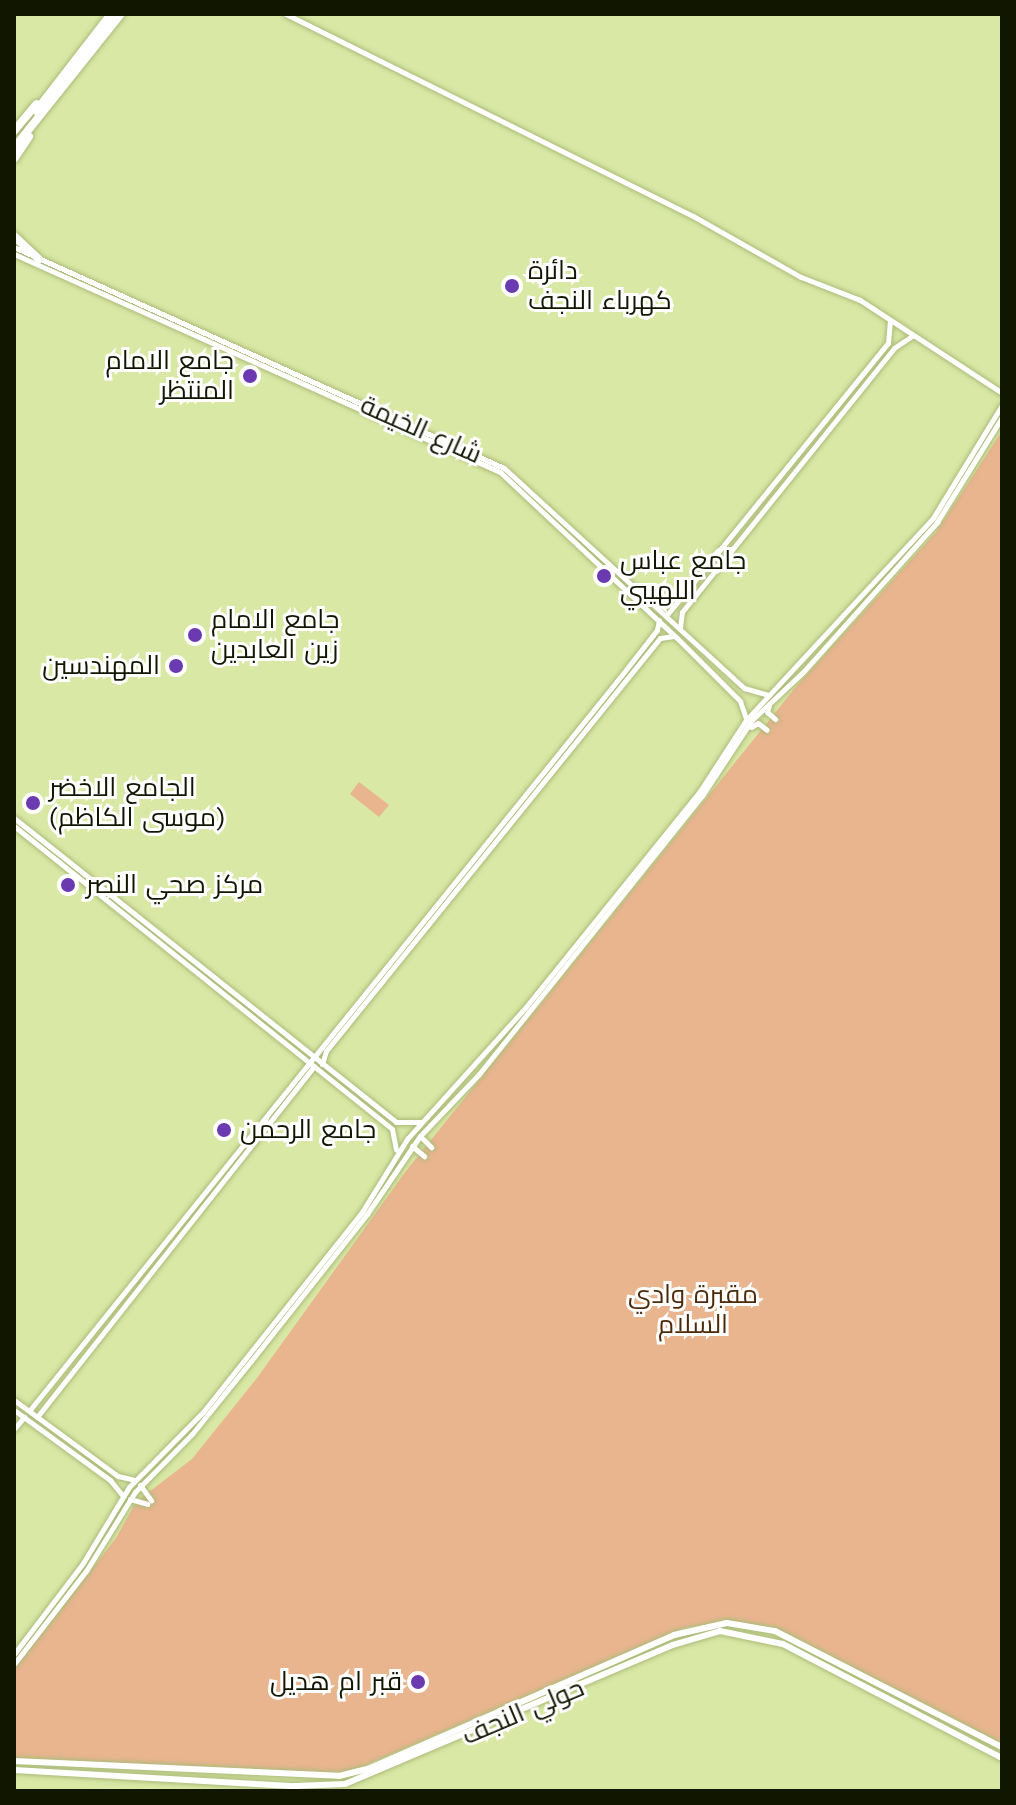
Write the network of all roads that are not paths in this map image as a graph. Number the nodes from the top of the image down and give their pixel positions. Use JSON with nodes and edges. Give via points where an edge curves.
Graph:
{"nodes":[{"id":1,"x":111,"y":14,"type":"edge"},
{"id":2,"x":121,"y":14,"type":"edge"},
{"id":3,"x":286,"y":14,"type":"edge"},
{"id":4,"x":62,"y":82,"type":"junction"},
{"id":5,"x":14,"y":131,"type":"edge"},
{"id":6,"x":14,"y":139,"type":"edge"},
{"id":7,"x":14,"y":148,"type":"edge"},
{"id":8,"x":14,"y":159,"type":"edge"},
{"id":9,"x":14,"y":236,"type":"edge"},
{"id":10,"x":14,"y":247,"type":"edge"},
{"id":11,"x":14,"y":254,"type":"edge"},
{"id":12,"x":39,"y":259,"type":"junction"},
{"id":13,"x":122,"y":303,"type":"junction"},
{"id":14,"x":136,"y":305,"type":"junction"},
{"id":15,"x":118,"y":310,"type":"dead end"},
{"id":16,"x":155,"y":314,"type":"junction"},
{"id":17,"x":890,"y":321,"type":"junction"},
{"id":18,"x":912,"y":336,"type":"junction"},
{"id":19,"x":888,"y":343,"type":"junction"},
{"id":20,"x":894,"y":348,"type":"junction"},
{"id":21,"x":340,"y":393,"type":"junction"},
{"id":22,"x":1002,"y":393,"type":"edge"},
{"id":23,"x":329,"y":395,"type":"junction"},
{"id":24,"x":365,"y":405,"type":"junction"},
{"id":25,"x":1002,"y":405,"type":"edge"},
{"id":26,"x":353,"y":406,"type":"junction"},
{"id":27,"x":1002,"y":417,"type":"edge"},
{"id":28,"x":789,"y":466,"type":"junction"},
{"id":29,"x":796,"y":471,"type":"junction"},
{"id":30,"x":775,"y":483,"type":"junction"},
{"id":31,"x":781,"y":489,"type":"junction"},
{"id":32,"x":570,"y":525,"type":"junction"},
{"id":33,"x":562,"y":527,"type":"junction"},
{"id":34,"x":586,"y":545,"type":"junction"},
{"id":35,"x":623,"y":565,"type":"dead end"},
{"id":36,"x":618,"y":571,"type":"junction"},
{"id":37,"x":678,"y":602,"type":"junction"},
{"id":38,"x":685,"y":608,"type":"junction"},
{"id":39,"x":666,"y":616,"type":"junction"},
{"id":40,"x":659,"y":620,"type":"junction"},
{"id":41,"x":680,"y":629,"type":"junction"},
{"id":42,"x":657,"y":630,"type":"junction"},
{"id":43,"x":662,"y":636,"type":"junction"},
{"id":44,"x":676,"y":637,"type":"junction"},
{"id":45,"x":817,"y":652,"type":"junction"},
{"id":46,"x":750,"y":693,"type":"junction"},
{"id":47,"x":771,"y":696,"type":"junction"},
{"id":48,"x":742,"y":704,"type":"junction"},
{"id":49,"x":775,"y":719,"type":"dead end"},
{"id":50,"x":746,"y":720,"type":"junction"},
{"id":51,"x":767,"y":730,"type":"dead end"},
{"id":52,"x":741,"y":736,"type":"junction"},
{"id":53,"x":14,"y":818,"type":"edge"},
{"id":54,"x":14,"y":826,"type":"edge"},
{"id":55,"x":25,"y":830,"type":"junction"},
{"id":56,"x":495,"y":837,"type":"junction"},
{"id":57,"x":483,"y":852,"type":"junction"},
{"id":58,"x":310,"y":1058,"type":"junction"},
{"id":59,"x":322,"y":1064,"type":"junction"},
{"id":60,"x":315,"y":1066,"type":"junction"},
{"id":61,"x":462,"y":1088,"type":"junction"},
{"id":62,"x":452,"y":1099,"type":"junction"},
{"id":63,"x":422,"y":1122,"type":"junction"},
{"id":64,"x":405,"y":1124,"type":"junction"},
{"id":65,"x":396,"y":1135,"type":"junction"},
{"id":66,"x":420,"y":1136,"type":"junction"},
{"id":67,"x":412,"y":1146,"type":"junction"},
{"id":68,"x":431,"y":1147,"type":"dead end"},
{"id":69,"x":424,"y":1156,"type":"dead end"},
{"id":70,"x":390,"y":1164,"type":"junction"},
{"id":71,"x":383,"y":1182,"type":"junction"},
{"id":72,"x":191,"y":1208,"type":"junction"},
{"id":73,"x":198,"y":1214,"type":"junction"},
{"id":74,"x":182,"y":1219,"type":"junction"},
{"id":75,"x":189,"y":1225,"type":"junction"},
{"id":76,"x":58,"y":1375,"type":"junction"},
{"id":77,"x":65,"y":1381,"type":"junction"},
{"id":78,"x":14,"y":1400,"type":"edge"},
{"id":79,"x":14,"y":1410,"type":"edge"},
{"id":80,"x":29,"y":1411,"type":"junction"},
{"id":81,"x":24,"y":1417,"type":"junction"},
{"id":82,"x":37,"y":1417,"type":"junction"},
{"id":83,"x":14,"y":1429,"type":"edge"},
{"id":84,"x":125,"y":1478,"type":"junction"},
{"id":85,"x":138,"y":1482,"type":"junction"},
{"id":86,"x":118,"y":1488,"type":"junction"},
{"id":87,"x":122,"y":1497,"type":"junction"},
{"id":88,"x":129,"y":1499,"type":"junction"},
{"id":89,"x":101,"y":1540,"type":"junction"},
{"id":90,"x":94,"y":1552,"type":"junction"},
{"id":91,"x":14,"y":1654,"type":"edge"},
{"id":92,"x":14,"y":1664,"type":"edge"},
{"id":93,"x":1002,"y":1747,"type":"edge"},
{"id":94,"x":1002,"y":1758,"type":"edge"},
{"id":95,"x":14,"y":1761,"type":"edge"},
{"id":96,"x":14,"y":1770,"type":"edge"},
{"id":97,"x":252,"y":1775,"type":"junction"},
{"id":98,"x":266,"y":1776,"type":"junction"},
{"id":99,"x":253,"y":1784,"type":"junction"},
{"id":100,"x":267,"y":1785,"type":"junction"}],
"edges":[{"from":1,"to":4,"type":"highway"},
{"from":2,"to":4,"type":"highway"},
{"from":3,"to":17,"type":"street","via":[[693,216],[801,277],[860,300]]},
{"from":4,"to":5,"type":"highway"},
{"from":4,"to":6,"type":"highway"},
{"from":4,"to":7,"type":"highway"},
{"from":4,"to":8,"type":"highway"},
{"from":9,"to":12,"type":"highway"},
{"from":10,"to":12,"type":"street","name":"شارع الخيمة"},
{"from":11,"to":13,"type":"street","name":"شارع الخيمة"},
{"from":12,"to":14,"type":"street","name":"شارع الخيمة"},
{"from":13,"to":14,"type":"street","name":"شارع الخيمة"},
{"from":13,"to":15,"type":"street"},
{"from":14,"to":16,"type":"street","name":"شارع الخيمة"},
{"from":16,"to":21,"type":"street","name":"شارع الخيمة"},
{"from":16,"to":23,"type":"street","name":"شارع الخيمة"},
{"from":17,"to":18,"type":"street"},
{"from":17,"to":19,"type":"street"},
{"from":18,"to":20,"type":"street"},
{"from":18,"to":22,"type":"street"},
{"from":19,"to":20,"type":"street"},
{"from":19,"to":28,"type":"street"},
{"from":20,"to":29,"type":"street"},
{"from":21,"to":23,"type":"street"},
{"from":21,"to":24,"type":"street","name":"شارع الخيمة"},
{"from":23,"to":26,"type":"street","name":"شارع الخيمة"},
{"from":24,"to":26,"type":"street","via":[[354,401]]},
{"from":24,"to":32,"type":"street","name":"شارع الخيمة","via":[[504,468]]},
{"from":25,"to":45,"type":"street","via":[[933,518]]},
{"from":26,"to":33,"type":"street","name":"شارع الخيمة","via":[[489,466]]},
{"from":27,"to":45,"type":"street","via":[[937,522]]},
{"from":28,"to":29,"type":"street"},
{"from":28,"to":30,"type":"street"},
{"from":29,"to":31,"type":"street"},
{"from":30,"to":31,"type":"street"},
{"from":30,"to":37,"type":"street"},
{"from":31,"to":38,"type":"street"},
{"from":32,"to":33,"type":"street"},
{"from":32,"to":34,"type":"street","name":"شارع الخيمة"},
{"from":33,"to":34,"type":"street","name":"شارع الخيمة"},
{"from":34,"to":36,"type":"street","name":"شارع الخيمة"},
{"from":34,"to":40,"type":"street","name":"شارع الخيمة"},
{"from":35,"to":36,"type":"street"},
{"from":36,"to":39,"type":"street","name":"شارع الخيمة"},
{"from":37,"to":38,"type":"street"},
{"from":37,"to":39,"type":"street"},
{"from":38,"to":41,"type":"street"},
{"from":39,"to":41,"type":"street","name":"شارع الخيمة"},
{"from":40,"to":42,"type":"street"},
{"from":40,"to":44,"type":"street","name":"شارع الخيمة"},
{"from":41,"to":46,"type":"street","name":"شارع الخيمة"},
{"from":42,"to":43,"type":"street"},
{"from":42,"to":56,"type":"street"},
{"from":43,"to":44,"type":"street"},
{"from":43,"to":56,"type":"street"},
{"from":44,"to":48,"type":"street","name":"شارع الخيمة"},
{"from":45,"to":47,"type":"street"},
{"from":46,"to":47,"type":"street"},
{"from":46,"to":48,"type":"street","via":[[755,706]]},
{"from":47,"to":49,"type":"street","via":[[766,711]]},
{"from":47,"to":50,"type":"street"},
{"from":47,"to":52,"type":"street"},
{"from":48,"to":50,"type":"street"},
{"from":50,"to":61,"type":"street","via":[[700,791]]},
{"from":51,"to":52,"type":"street","via":[[755,723]]},
{"from":52,"to":61,"type":"street","via":[[702,796]]},
{"from":53,"to":55,"type":"street"},
{"from":54,"to":55,"type":"street"},
{"from":55,"to":58,"type":"street"},
{"from":56,"to":57,"type":"street"},
{"from":57,"to":58,"type":"street"},
{"from":57,"to":59,"type":"street","via":[[326,1051]]},
{"from":58,"to":59,"type":"street"},
{"from":58,"to":60,"type":"street"},
{"from":58,"to":72,"type":"street"},
{"from":59,"to":64,"type":"street"},
{"from":60,"to":65,"type":"street"},
{"from":60,"to":73,"type":"street"},
{"from":61,"to":62,"type":"street"},
{"from":62,"to":63,"type":"street"},
{"from":62,"to":66,"type":"street"},
{"from":63,"to":64,"type":"street"},
{"from":63,"to":70,"type":"street"},
{"from":64,"to":65,"type":"street","via":[[408,1135]]},
{"from":65,"to":70,"type":"street"},
{"from":66,"to":67,"type":"street"},
{"from":66,"to":68,"type":"street"},
{"from":67,"to":69,"type":"street"},
{"from":67,"to":71,"type":"street"},
{"from":70,"to":71,"type":"street"},
{"from":71,"to":85,"type":"street","via":[[178,1444]]},
{"from":72,"to":73,"type":"street"},
{"from":72,"to":74,"type":"street"},
{"from":73,"to":75,"type":"street"},
{"from":74,"to":75,"type":"street"},
{"from":74,"to":76,"type":"street"},
{"from":75,"to":77,"type":"street"},
{"from":76,"to":77,"type":"street"},
{"from":76,"to":80,"type":"street"},
{"from":77,"to":82,"type":"street"},
{"from":78,"to":80,"type":"street"},
{"from":79,"to":81,"type":"street"},
{"from":80,"to":82,"type":"street"},
{"from":81,"to":83,"type":"street"},
{"from":81,"to":86,"type":"street"},
{"from":82,"to":84,"type":"street"},
{"from":84,"to":85,"type":"street"},
{"from":84,"to":86,"type":"street","via":[[128,1486]]},
{"from":85,"to":87,"type":"street"},
{"from":85,"to":88,"type":"street"},
{"from":85,"to":88,"type":"street","via":[[149,1502]]},
{"from":86,"to":87,"type":"street"},
{"from":87,"to":89,"type":"street"},
{"from":88,"to":89,"type":"street"},
{"from":89,"to":90,"type":"street"},
{"from":90,"to":91,"type":"street"},
{"from":90,"to":92,"type":"street"},
{"from":93,"to":98,"type":"main road","name":"حولي النجف","via":[[775,1631],[727,1623],[674,1635],[370,1768],[321,1778]]},
{"from":94,"to":100,"type":"main road","name":"حولي النجف","via":[[783,1644],[720,1631],[673,1645],[369,1779],[325,1786]]},
{"from":95,"to":97,"type":"main road","name":"حولي النجف"},
{"from":96,"to":99,"type":"main road","name":"حولي النجف"},
{"from":97,"to":98,"type":"main road","name":"حولي النجف"},
{"from":97,"to":99,"type":"main road"},
{"from":98,"to":100,"type":"main road"},
{"from":99,"to":100,"type":"main road","name":"حولي النجف"}]}
